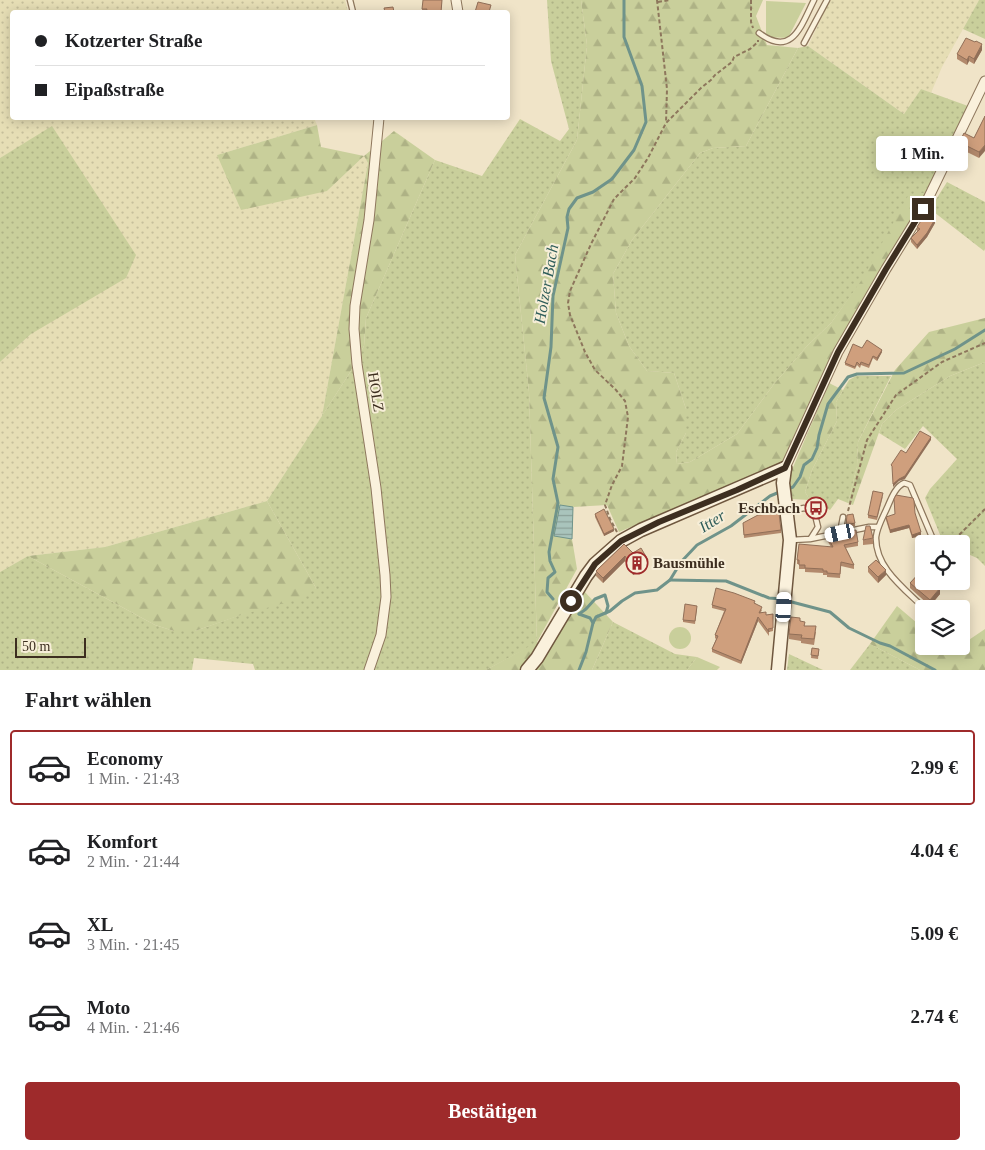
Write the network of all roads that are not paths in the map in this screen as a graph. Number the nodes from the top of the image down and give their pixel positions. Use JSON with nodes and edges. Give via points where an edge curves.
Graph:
{"nodes":[{"id":1,"x":814,"y":0,"type":"edge"},
{"id":2,"x":826,"y":0,"type":"edge"},
{"id":3,"x":759,"y":33,"type":"road end"},
{"id":4,"x":804,"y":43,"type":"dead end"},
{"id":5,"x":985,"y":81,"type":"edge"},
{"id":6,"x":380,"y":120,"type":"edge"},
{"id":7,"x":785,"y":468,"type":"junction"},
{"id":8,"x":786,"y":512,"type":"junction"},
{"id":9,"x":843,"y":517,"type":"road end"},
{"id":10,"x":878,"y":527,"type":"junction"},
{"id":11,"x":840,"y":533,"type":"junction"},
{"id":12,"x":931,"y":535,"type":"edge"},
{"id":13,"x":810,"y":539,"type":"junction"},
{"id":14,"x":790,"y":540,"type":"junction"},
{"id":15,"x":916,"y":600,"type":"edge"},
{"id":16,"x":369,"y":670,"type":"edge"},
{"id":17,"x":527,"y":670,"type":"edge"},
{"id":18,"x":778,"y":670,"type":"edge"}],
"edges":[{"from":1,"to":3,"type":"lane","via":[[792,39],[772,41]]},
{"from":2,"to":4,"type":"lane"},
{"from":5,"to":7,"type":"street","via":[[923,209],[838,352]]},
{"from":6,"to":16,"type":"street","name":"HOLZ","via":[[354,329],[385,574],[386,597],[381,635]]},
{"from":7,"to":8,"type":"street"},
{"from":7,"to":17,"type":"street","via":[[659,522],[608,551],[586,576]]},
{"from":8,"to":13,"type":"lane","via":[[804,508],[814,511],[818,526]]},
{"from":8,"to":14,"type":"street"},
{"from":9,"to":11,"type":"lane"},
{"from":10,"to":11,"type":"lane"},
{"from":10,"to":12,"type":"lane","via":[[896,490],[904,483],[910,486]]},
{"from":10,"to":15,"type":"lane","via":[[876,537],[881,559],[892,576]]},
{"from":11,"to":13,"type":"lane"},
{"from":13,"to":14,"type":"lane"},
{"from":14,"to":18,"type":"street"}]}
